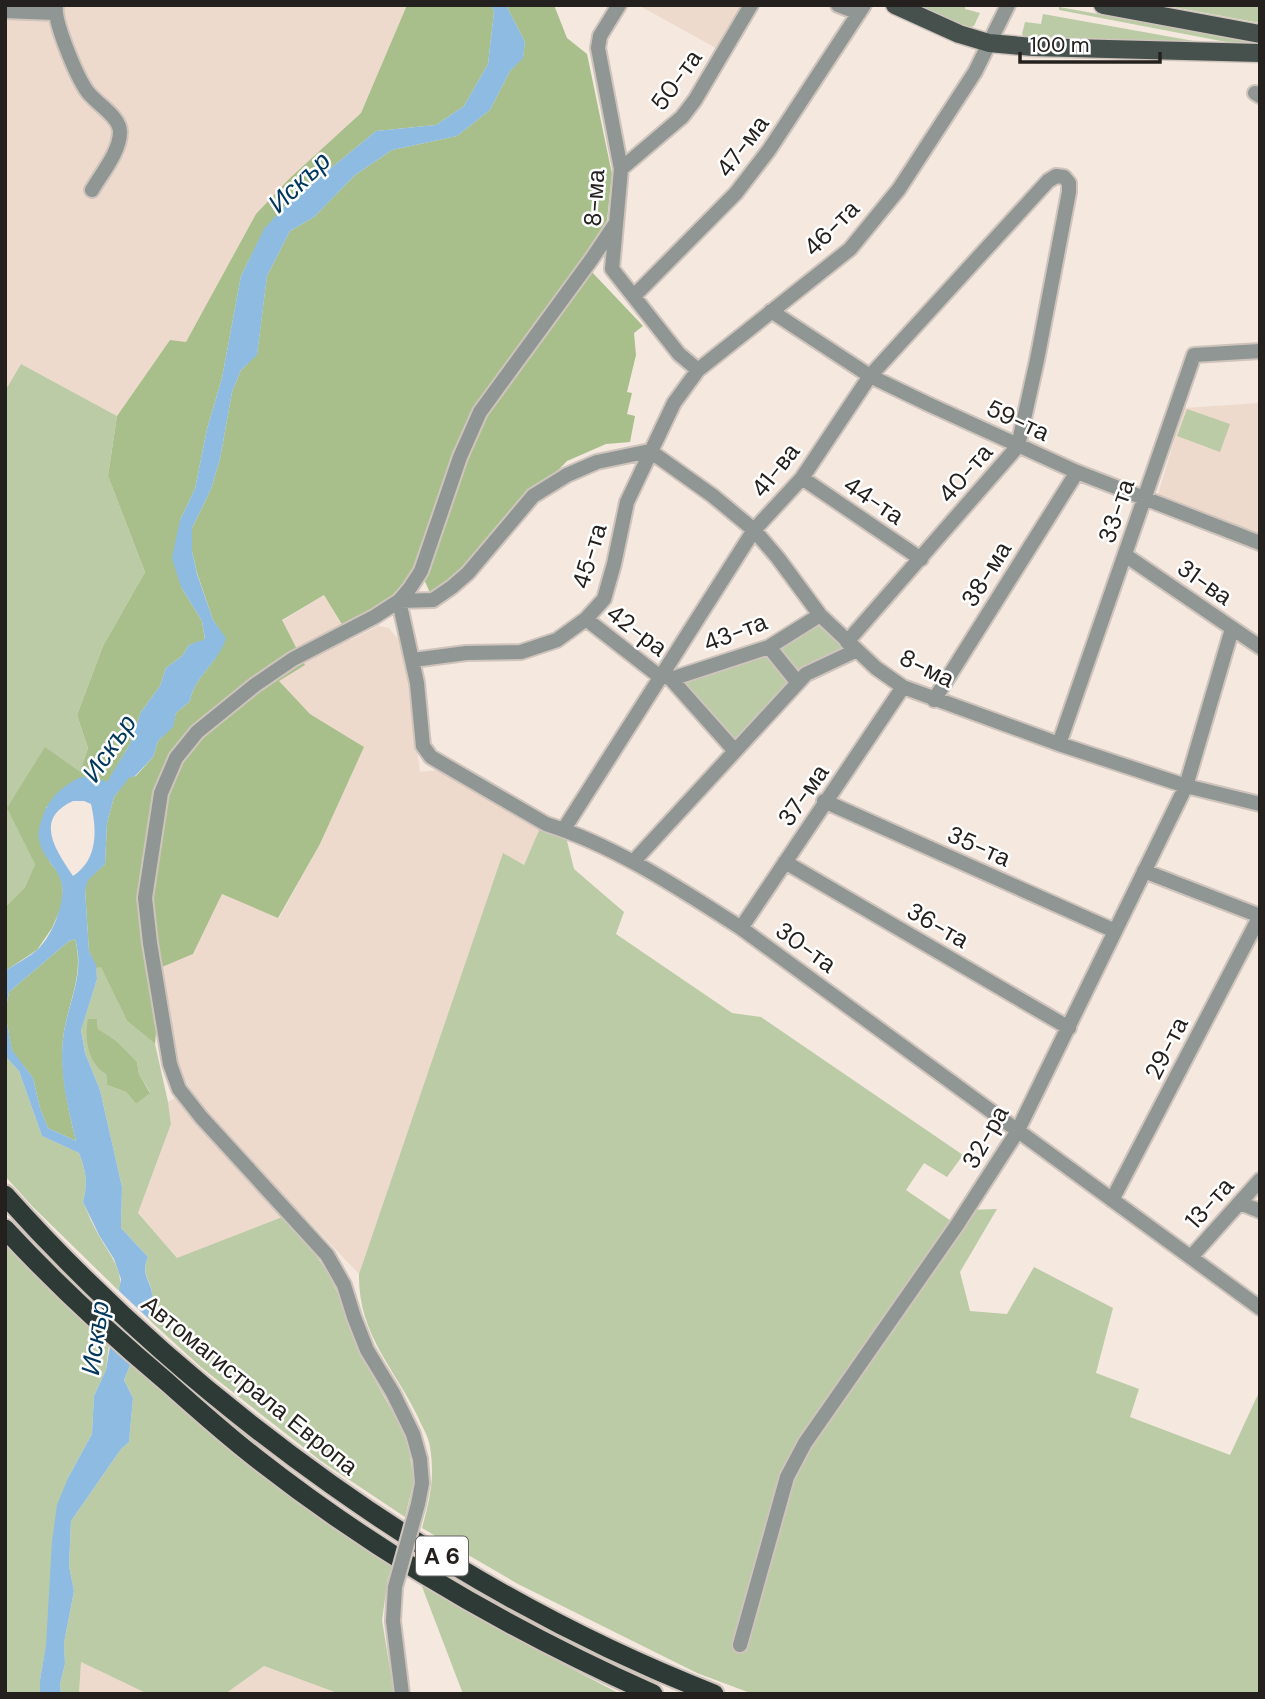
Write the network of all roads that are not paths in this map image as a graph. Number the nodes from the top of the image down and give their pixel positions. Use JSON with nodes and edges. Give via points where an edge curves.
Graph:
{"nodes":[{"id":1,"x":619,"y":5,"type":"edge"},
{"id":2,"x":751,"y":5,"type":"edge"},
{"id":3,"x":838,"y":5,"type":"edge"},
{"id":4,"x":895,"y":5,"type":"edge"},
{"id":5,"x":1008,"y":5,"type":"edge"},
{"id":6,"x":1103,"y":5,"type":"edge"},
{"id":7,"x":8,"y":9,"type":"edge"},
{"id":8,"x":55,"y":9,"type":"edge"},
{"id":9,"x":862,"y":9,"type":"edge"},
{"id":10,"x":1260,"y":34,"type":"edge"},
{"id":11,"x":989,"y":43,"type":"junction"},
{"id":12,"x":1260,"y":53,"type":"edge"},
{"id":13,"x":621,"y":169,"type":"junction"},
{"id":14,"x":1064,"y":177,"type":"joint"},
{"id":15,"x":92,"y":190,"type":"dead end"},
{"id":16,"x":616,"y":223,"type":"junction"},
{"id":17,"x":591,"y":260,"type":"junction"},
{"id":18,"x":612,"y":269,"type":"junction"},
{"id":19,"x":634,"y":296,"type":"junction"},
{"id":20,"x":771,"y":311,"type":"junction"},
{"id":21,"x":1260,"y":351,"type":"edge"},
{"id":22,"x":698,"y":370,"type":"junction"},
{"id":23,"x":870,"y":376,"type":"junction"},
{"id":24,"x":1018,"y":446,"type":"junction"},
{"id":25,"x":650,"y":451,"type":"junction"},
{"id":26,"x":1077,"y":472,"type":"junction"},
{"id":27,"x":802,"y":478,"type":"junction"},
{"id":28,"x":1145,"y":497,"type":"junction"},
{"id":29,"x":754,"y":530,"type":"junction"},
{"id":30,"x":1260,"y":543,"type":"edge"},
{"id":31,"x":1125,"y":555,"type":"junction"},
{"id":32,"x":921,"y":559,"type":"junction"},
{"id":33,"x":399,"y":601,"type":"junction"},
{"id":34,"x":820,"y":615,"type":"junction"},
{"id":35,"x":586,"y":620,"type":"junction"},
{"id":36,"x":1232,"y":629,"type":"junction"},
{"id":37,"x":852,"y":646,"type":"junction"},
{"id":38,"x":769,"y":647,"type":"junction"},
{"id":39,"x":1260,"y":647,"type":"edge"},
{"id":40,"x":413,"y":660,"type":"junction"},
{"id":41,"x":666,"y":678,"type":"junction"},
{"id":42,"x":798,"y":683,"type":"junction"},
{"id":43,"x":903,"y":687,"type":"junction"},
{"id":44,"x":934,"y":699,"type":"junction"},
{"id":45,"x":1059,"y":744,"type":"junction"},
{"id":46,"x":735,"y":751,"type":"junction"},
{"id":47,"x":1186,"y":786,"type":"junction"},
{"id":48,"x":824,"y":801,"type":"junction"},
{"id":49,"x":1260,"y":804,"type":"edge"},
{"id":50,"x":564,"y":830,"type":"junction"},
{"id":51,"x":785,"y":862,"type":"junction"},
{"id":52,"x":634,"y":863,"type":"junction"},
{"id":53,"x":1144,"y":871,"type":"junction"},
{"id":54,"x":1260,"y":916,"type":"edge"},
{"id":55,"x":741,"y":928,"type":"junction"},
{"id":56,"x":1115,"y":931,"type":"junction"},
{"id":57,"x":1069,"y":1028,"type":"junction"},
{"id":58,"x":1017,"y":1132,"type":"junction"},
{"id":59,"x":1260,"y":1180,"type":"edge"},
{"id":60,"x":5,"y":1195,"type":"edge"},
{"id":61,"x":1112,"y":1200,"type":"junction"},
{"id":62,"x":1240,"y":1203,"type":"junction"},
{"id":63,"x":1260,"y":1211,"type":"edge"},
{"id":64,"x":6,"y":1229,"type":"edge"},
{"id":65,"x":1191,"y":1257,"type":"junction"},
{"id":66,"x":1260,"y":1308,"type":"edge"},
{"id":67,"x":740,"y":1645,"type":"dead end"},
{"id":68,"x":402,"y":1694,"type":"edge"},
{"id":69,"x":653,"y":1694,"type":"edge"},
{"id":70,"x":714,"y":1694,"type":"edge"}],
"edges":[{"from":1,"to":13,"type":"street","name":"8-ма","via":[[598,48]]},
{"from":2,"to":13,"type":"street","name":"50-та","via":[[682,117]]},
{"from":3,"to":9,"type":"street"},
{"from":4,"to":11,"type":"main road"},
{"from":5,"to":11,"type":"street","name":"46-та"},
{"from":6,"to":10,"type":"main road"},
{"from":7,"to":8,"type":"street"},
{"from":8,"to":15,"type":"street","via":[[82,84],[119,125],[117,146]]},
{"from":9,"to":19,"type":"street","name":"47-ма","via":[[736,193]]},
{"from":11,"to":12,"type":"main road"},
{"from":11,"to":20,"type":"street","name":"46-та","via":[[899,189],[850,248]]},
{"from":13,"to":16,"type":"street","name":"8-ма"},
{"from":14,"to":23,"type":"street","name":"41-ва","via":[[1048,181]]},
{"from":14,"to":24,"type":"street","name":"40-та","via":[[1069,192]]},
{"from":16,"to":17,"type":"street"},
{"from":16,"to":18,"type":"street","name":"8-ма"},
{"from":17,"to":18,"type":"street"},
{"from":17,"to":33,"type":"street","via":[[480,412],[421,571]]},
{"from":18,"to":19,"type":"street"},
{"from":19,"to":22,"type":"street","via":[[679,354]]},
{"from":20,"to":22,"type":"street","name":"46-та"},
{"from":20,"to":23,"type":"street","name":"59-та"},
{"from":21,"to":28,"type":"street","name":"33-та","via":[[1194,355]]},
{"from":22,"to":25,"type":"street","name":"46-та","via":[[674,403]]},
{"from":23,"to":24,"type":"street","name":"59-та"},
{"from":23,"to":27,"type":"street","name":"41-ва"},
{"from":24,"to":26,"type":"street","name":"59-та"},
{"from":24,"to":32,"type":"street","name":"40-та"},
{"from":25,"to":29,"type":"street","name":"8-ма"},
{"from":25,"to":33,"type":"street","via":[[597,462],[567,475],[533,496],[452,587],[433,600]]},
{"from":25,"to":35,"type":"street","name":"45-та","via":[[627,502],[604,599]]},
{"from":26,"to":28,"type":"street","name":"59-та"},
{"from":26,"to":44,"type":"street","name":"38-ма"},
{"from":27,"to":29,"type":"street","name":"41-ва"},
{"from":27,"to":32,"type":"street","name":"44-та"},
{"from":28,"to":30,"type":"street","name":"59-та"},
{"from":28,"to":31,"type":"street","name":"33-та"},
{"from":29,"to":34,"type":"street","name":"8-ма"},
{"from":29,"to":41,"type":"street","name":"41-ва"},
{"from":31,"to":36,"type":"street","name":"31-ва"},
{"from":31,"to":45,"type":"street","name":"33-та"},
{"from":32,"to":37,"type":"street","name":"40-та"},
{"from":33,"to":40,"type":"street","name":"30-та"},
{"from":33,"to":68,"type":"street","bridge":true,"via":[[293,659],[197,732],[176,758],[161,793],[145,898],[170,1064],[179,1089],[327,1255],[344,1285],[367,1350],[413,1434],[422,1483],[395,1587],[393,1621]]},
{"from":34,"to":37,"type":"street","name":"8-ма"},
{"from":34,"to":38,"type":"street","name":"43-та"},
{"from":35,"to":40,"type":"street","name":"45-та","via":[[557,640],[521,652]]},
{"from":35,"to":41,"type":"street","name":"42-ра"},
{"from":36,"to":39,"type":"street","name":"31-ва"},
{"from":36,"to":47,"type":"street","name":"32-ра"},
{"from":37,"to":42,"type":"street","name":"40-та"},
{"from":37,"to":43,"type":"street","name":"8-ма"},
{"from":38,"to":41,"type":"street","name":"43-та"},
{"from":38,"to":42,"type":"street"},
{"from":40,"to":50,"type":"street","name":"30-та","via":[[423,746],[431,757]]},
{"from":41,"to":46,"type":"street","name":"42-ра"},
{"from":41,"to":50,"type":"street","name":"41-ва"},
{"from":42,"to":46,"type":"street","name":"40-та"},
{"from":43,"to":44,"type":"street","name":"8-ма"},
{"from":43,"to":48,"type":"street","name":"37-ма"},
{"from":44,"to":45,"type":"street","name":"8-ма"},
{"from":45,"to":47,"type":"street","name":"8-ма"},
{"from":46,"to":52,"type":"street","name":"40-та"},
{"from":47,"to":49,"type":"street","name":"8-ма"},
{"from":47,"to":53,"type":"street","name":"32-ра"},
{"from":48,"to":51,"type":"street","name":"37-ма"},
{"from":48,"to":56,"type":"street","name":"35-та"},
{"from":50,"to":52,"type":"street","name":"30-та"},
{"from":51,"to":55,"type":"street","name":"37-ма"},
{"from":51,"to":57,"type":"street","name":"36-та"},
{"from":52,"to":55,"type":"street","name":"30-та"},
{"from":53,"to":54,"type":"street"},
{"from":53,"to":56,"type":"street","name":"32-ра"},
{"from":54,"to":61,"type":"street","name":"29-та"},
{"from":55,"to":58,"type":"street","name":"30-та"},
{"from":56,"to":57,"type":"street","name":"32-ра"},
{"from":57,"to":58,"type":"street","name":"32-ра"},
{"from":58,"to":61,"type":"street","name":"30-та"},
{"from":58,"to":67,"type":"street","name":"32-ра","via":[[805,1443],[787,1477]]},
{"from":59,"to":62,"type":"street","name":"13-та"},
{"from":60,"to":70,"type":"highway","name":"Автомагистрала Европа","number":"A 6","via":[[132,1324],[194,1378],[349,1496],[461,1569],[591,1641]]},
{"from":61,"to":65,"type":"street","name":"30-та"},
{"from":62,"to":63,"type":"street"},
{"from":62,"to":65,"type":"street","name":"13-та"},
{"from":64,"to":69,"type":"highway","name":"Автомагистрала Европа","number":"A 6","via":[[66,1292],[180,1394],[256,1458],[336,1516],[443,1587],[580,1662]]},
{"from":65,"to":66,"type":"street","name":"30-та"}]}
